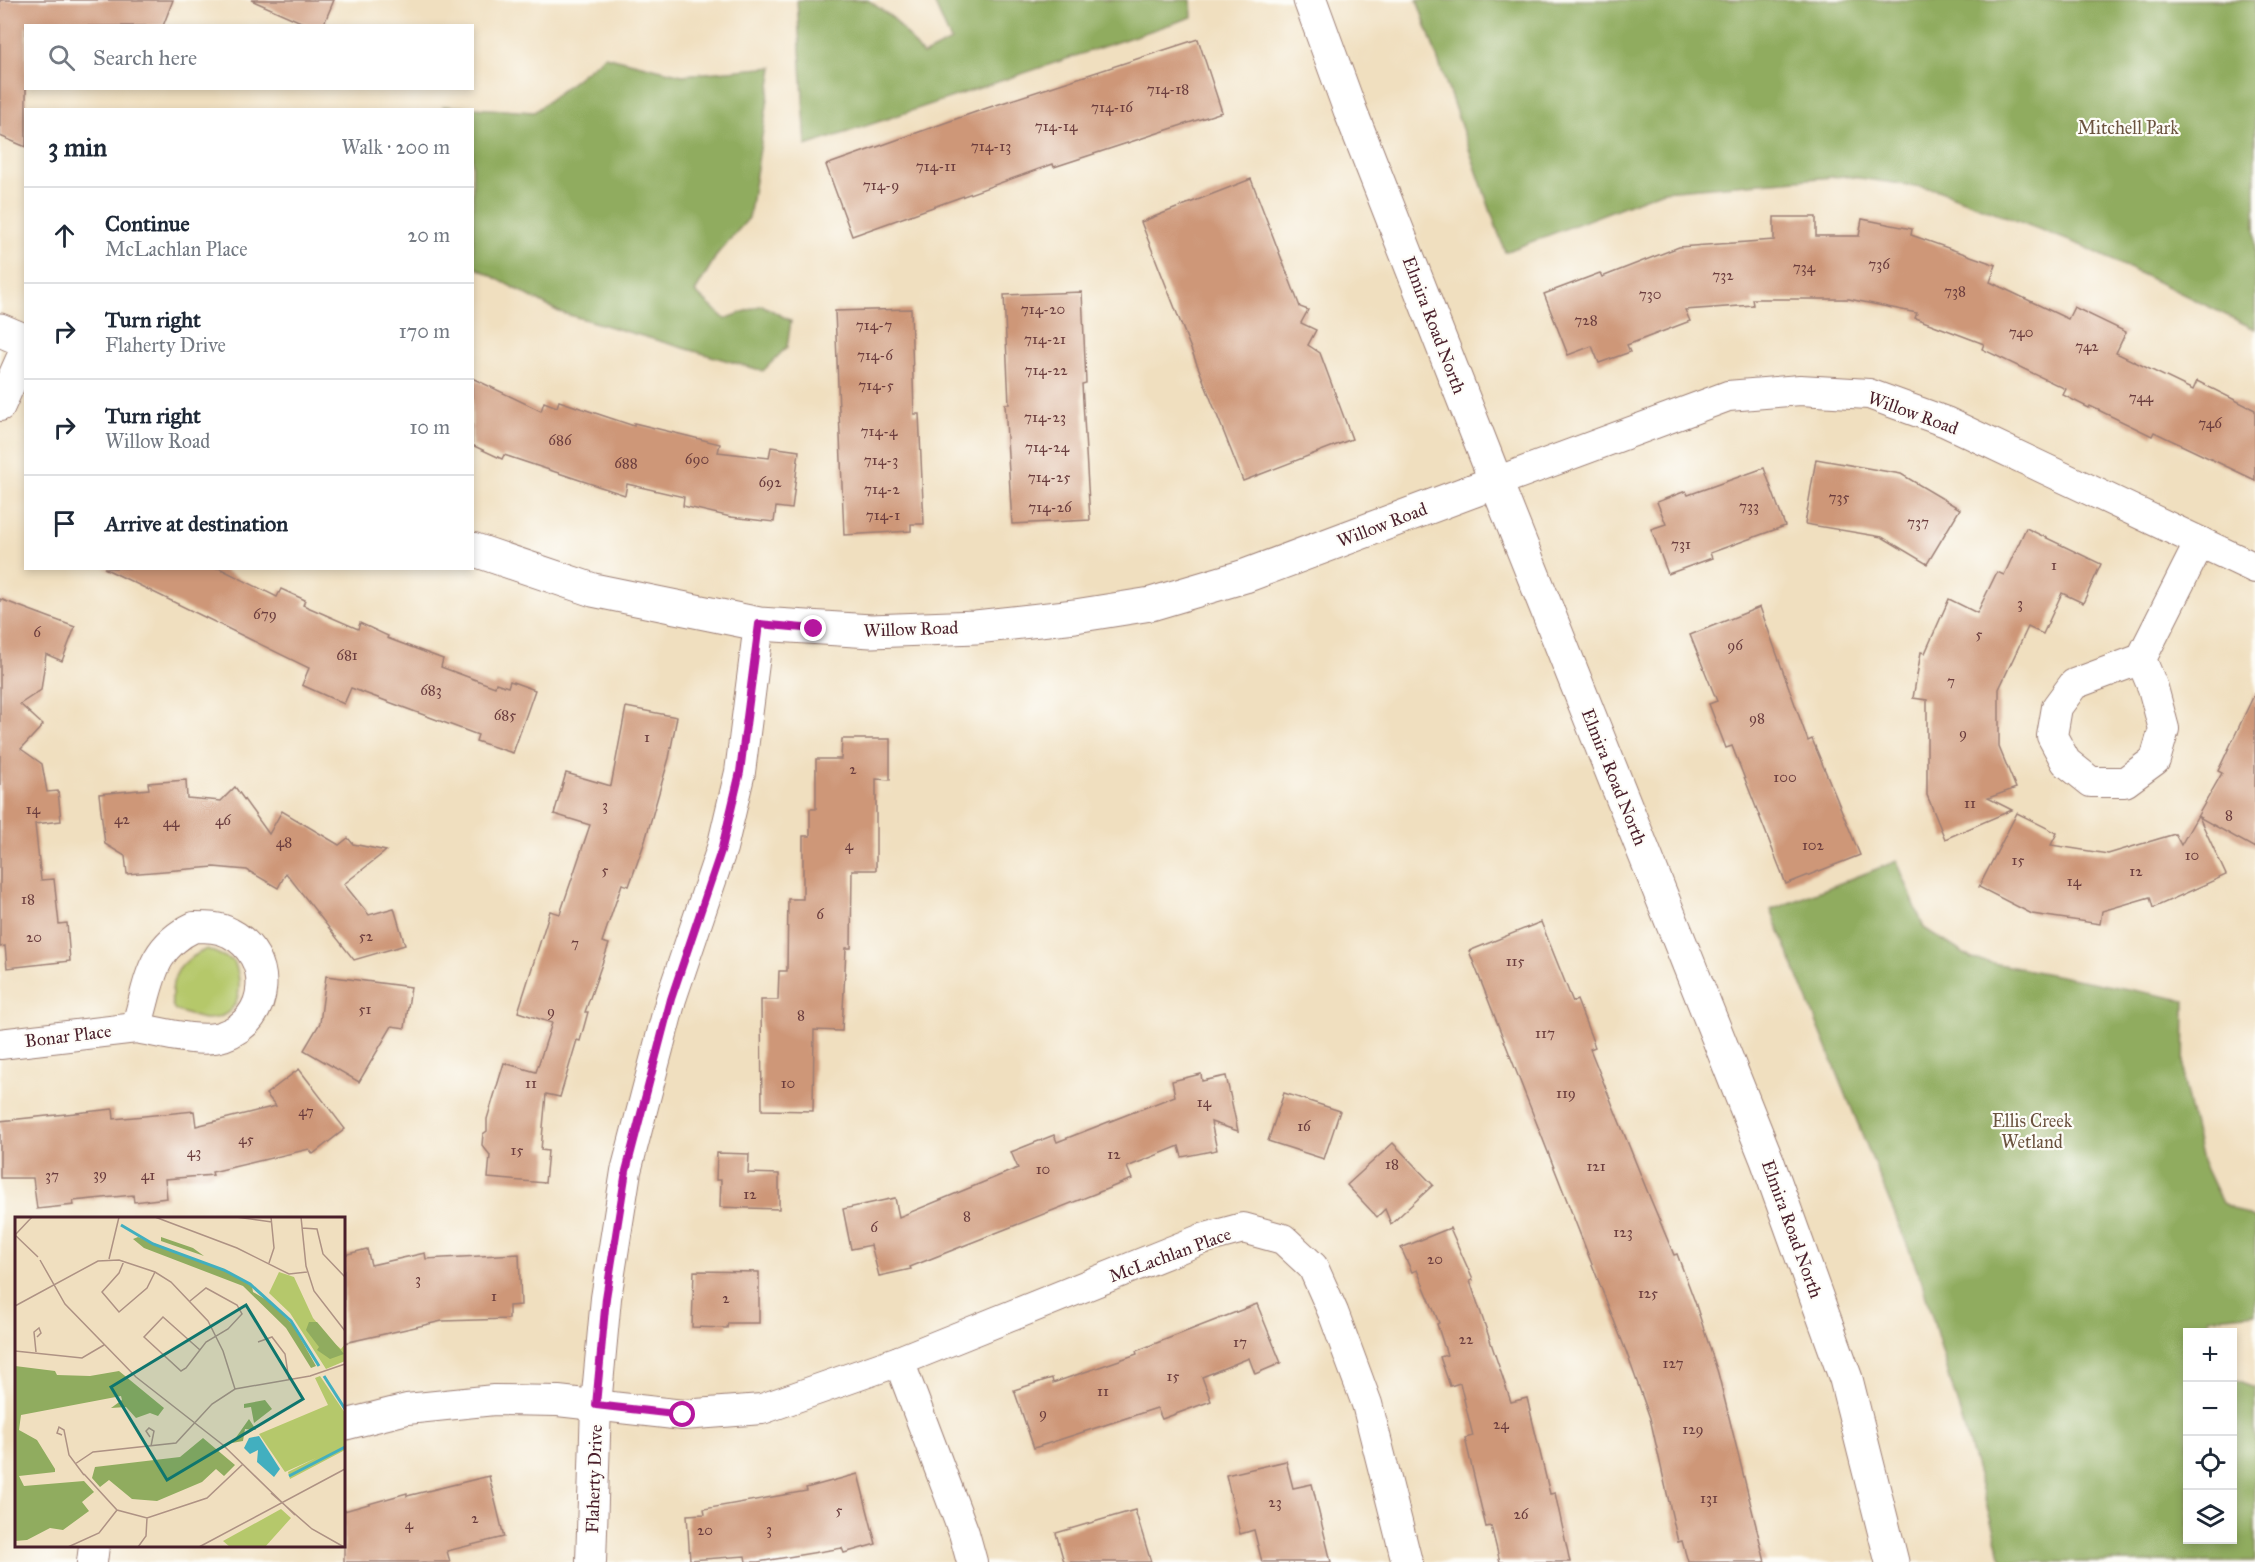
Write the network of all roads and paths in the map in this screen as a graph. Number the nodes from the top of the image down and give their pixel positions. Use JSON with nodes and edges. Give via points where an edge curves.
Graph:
{"nodes":[{"id":1,"x":1310,"y":0,"type":"edge"},
{"id":2,"x":0,"y":330,"type":"edge"},
{"id":3,"x":24,"y":340,"type":"edge"},
{"id":4,"x":24,"y":352,"type":"edge"},
{"id":5,"x":0,"y":406,"type":"edge"},
{"id":6,"x":1496,"y":482,"type":"junction"},
{"id":7,"x":2200,"y":542,"type":"junction"},
{"id":8,"x":474,"y":550,"type":"edge"},
{"id":9,"x":2255,"y":568,"type":"edge"},
{"id":10,"x":759,"y":624,"type":"junction"},
{"id":11,"x":2141,"y":659,"type":"dead end"},
{"id":12,"x":136,"y":1028,"type":"junction"},
{"id":13,"x":0,"y":1044,"type":"edge"},
{"id":14,"x":899,"y":1361,"type":"junction"},
{"id":15,"x":596,"y":1405,"type":"junction"},
{"id":16,"x":345,"y":1425,"type":"edge"},
{"id":17,"x":94,"y":1547,"type":"edge"},
{"id":18,"x":92,"y":1562,"type":"edge"},
{"id":19,"x":591,"y":1562,"type":"edge"},
{"id":20,"x":972,"y":1562,"type":"edge"},
{"id":21,"x":1407,"y":1562,"type":"edge"},
{"id":22,"x":1892,"y":1562,"type":"edge"}],
"edges":[{"from":1,"to":6,"type":"main road","name":"Elmira Road North"},
{"from":2,"to":3,"type":"main road"},
{"from":4,"to":5,"type":"street"},
{"from":6,"to":7,"type":"street","name":"Willow Road","via":[[1728,396],[1800,390],[1869,394],[1946,422]]},
{"from":6,"to":10,"type":"main road","name":"Willow Road","via":[[1245,576],[1151,604],[965,627],[871,631]]},
{"from":6,"to":22,"type":"main road","name":"Elmira Road North","via":[[1810,1275],[1846,1379]]},
{"from":7,"to":9,"type":"street","name":"Willow Road"},
{"from":7,"to":11,"type":"street"},
{"from":8,"to":10,"type":"main road","name":"Willow Road","via":[[593,590]]},
{"from":10,"to":15,"type":"street","name":"Flaherty Drive","via":[[740,772],[722,848],[671,999],[626,1171],[606,1298]]},
{"from":12,"to":12,"type":"street","name":"Bonar Place","via":[[208,1038],[236,1030],[251,1017],[261,1000],[261,965],[231,933],[214,927],[194,927],[175,936],[161,952]]},
{"from":12,"to":13,"type":"street","name":"Bonar Place"},
{"from":14,"to":15,"type":"street","name":"McLachlan Place","via":[[762,1409],[683,1415]]},
{"from":14,"to":20,"type":"street"},
{"from":14,"to":21,"type":"street","name":"McLachlan Place","via":[[1202,1239],[1243,1228],[1282,1239],[1313,1267],[1333,1312],[1367,1404]]},
{"from":15,"to":16,"type":"street","name":"McLachlan Place","via":[[494,1400],[407,1409]]},
{"from":15,"to":19,"type":"street","name":"Flaherty Drive"},
{"from":17,"to":18,"type":"street"}]}
